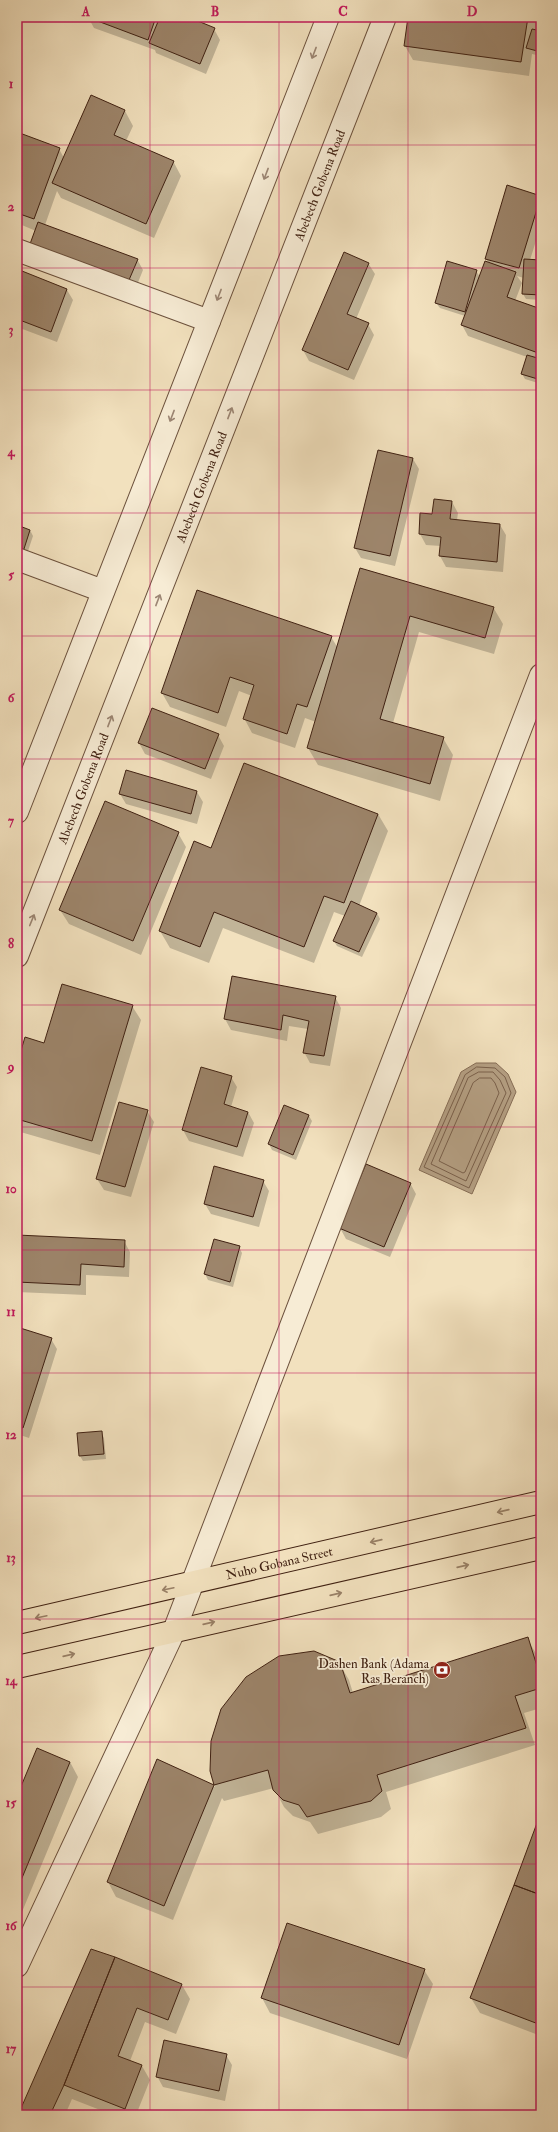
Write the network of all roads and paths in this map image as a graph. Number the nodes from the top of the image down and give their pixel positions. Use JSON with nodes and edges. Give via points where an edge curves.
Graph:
{"nodes":[{"id":1,"x":328,"y":17,"type":"edge"},
{"id":2,"x":385,"y":17,"type":"edge"},
{"id":3,"x":17,"y":250,"type":"edge"},
{"id":4,"x":209,"y":321,"type":"junction"},
{"id":5,"x":17,"y":559,"type":"edge"},
{"id":6,"x":103,"y":591,"type":"junction"},
{"id":7,"x":541,"y":675,"type":"edge"},
{"id":8,"x":21,"y":788,"type":"edge"},
{"id":9,"x":17,"y":812,"type":"edge"},
{"id":10,"x":17,"y":956,"type":"edge"},
{"id":11,"x":541,"y":1502,"type":"edge"},
{"id":12,"x":541,"y":1548,"type":"edge"},
{"id":13,"x":193,"y":1584,"type":"junction"},
{"id":14,"x":17,"y":1623,"type":"edge"},
{"id":15,"x":174,"y":1631,"type":"junction"},
{"id":16,"x":17,"y":1667,"type":"edge"},
{"id":17,"x":17,"y":1966,"type":"edge"}],
"edges":[{"from":1,"to":4,"type":"street","one_way":true},
{"from":10,"to":2,"type":"street","name":"Abebech Gobena Road","one_way":true},
{"from":3,"to":4,"type":"street"},
{"from":4,"to":6,"type":"street","one_way":true},
{"from":5,"to":6,"type":"street"},
{"from":6,"to":8,"type":"street"},
{"from":7,"to":13,"type":"street"},
{"from":8,"to":9,"type":"street"},
{"from":11,"to":13,"type":"main road","name":"Nuho Gobana Street","one_way":true},
{"from":15,"to":12,"type":"main road","one_way":true},
{"from":13,"to":14,"type":"main road","name":"Nuho Gobana Street","one_way":true},
{"from":13,"to":15,"type":"street"},
{"from":16,"to":15,"type":"main road","one_way":true},
{"from":15,"to":17,"type":"street"}]}
